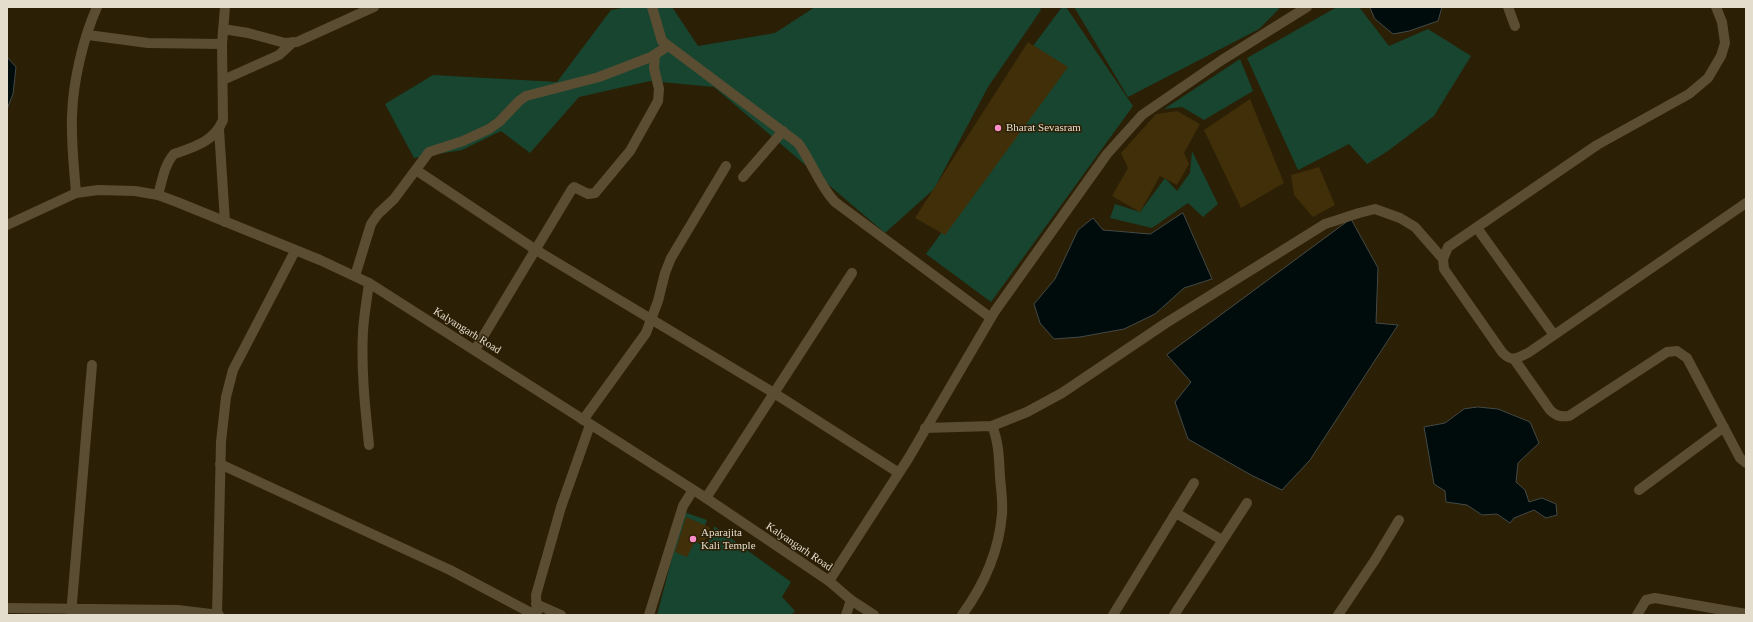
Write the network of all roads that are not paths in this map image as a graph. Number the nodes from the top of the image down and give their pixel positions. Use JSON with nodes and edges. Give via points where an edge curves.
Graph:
{"nodes":[{"id":1,"x":97,"y":7,"type":"edge"},
{"id":2,"x":225,"y":7,"type":"edge"},
{"id":3,"x":374,"y":7,"type":"edge"},
{"id":4,"x":652,"y":7,"type":"edge"},
{"id":5,"x":1307,"y":7,"type":"edge"},
{"id":6,"x":1508,"y":7,"type":"edge"},
{"id":7,"x":1716,"y":7,"type":"edge"},
{"id":8,"x":1515,"y":26,"type":"dead end"},
{"id":9,"x":223,"y":29,"type":"junction"},
{"id":10,"x":88,"y":35,"type":"junction"},
{"id":11,"x":293,"y":42,"type":"junction"},
{"id":12,"x":222,"y":44,"type":"junction"},
{"id":13,"x":668,"y":46,"type":"junction"},
{"id":14,"x":655,"y":55,"type":"junction"},
{"id":15,"x":223,"y":80,"type":"junction"},
{"id":16,"x":219,"y":129,"type":"junction"},
{"id":17,"x":783,"y":131,"type":"junction"},
{"id":18,"x":726,"y":166,"type":"dead end"},
{"id":19,"x":416,"y":170,"type":"junction"},
{"id":20,"x":743,"y":177,"type":"dead end"},
{"id":21,"x":76,"y":193,"type":"junction"},
{"id":22,"x":158,"y":195,"type":"junction"},
{"id":23,"x":1746,"y":203,"type":"edge"},
{"id":24,"x":225,"y":222,"type":"junction"},
{"id":25,"x":7,"y":225,"type":"edge"},
{"id":26,"x":1477,"y":228,"type":"junction"},
{"id":27,"x":536,"y":250,"type":"junction"},
{"id":28,"x":295,"y":251,"type":"junction"},
{"id":29,"x":1442,"y":259,"type":"junction"},
{"id":30,"x":852,"y":273,"type":"dead end"},
{"id":31,"x":355,"y":276,"type":"junction"},
{"id":32,"x":369,"y":283,"type":"junction"},
{"id":33,"x":991,"y":318,"type":"junction"},
{"id":34,"x":651,"y":320,"type":"junction"},
{"id":35,"x":1554,"y":335,"type":"junction"},
{"id":36,"x":475,"y":350,"type":"junction"},
{"id":37,"x":1514,"y":359,"type":"junction"},
{"id":38,"x":92,"y":365,"type":"dead end"},
{"id":39,"x":774,"y":393,"type":"junction"},
{"id":40,"x":586,"y":422,"type":"junction"},
{"id":41,"x":992,"y":426,"type":"junction"},
{"id":42,"x":1724,"y":427,"type":"junction"},
{"id":43,"x":925,"y":428,"type":"junction"},
{"id":44,"x":369,"y":444,"type":"dead end"},
{"id":45,"x":1746,"y":463,"type":"edge"},
{"id":46,"x":220,"y":464,"type":"junction"},
{"id":47,"x":899,"y":473,"type":"junction"},
{"id":48,"x":1194,"y":484,"type":"dead end"},
{"id":49,"x":693,"y":490,"type":"junction"},
{"id":50,"x":1639,"y":490,"type":"dead end"},
{"id":51,"x":706,"y":498,"type":"junction"},
{"id":52,"x":1247,"y":503,"type":"dead end"},
{"id":53,"x":1176,"y":513,"type":"junction"},
{"id":54,"x":1399,"y":520,"type":"dead end"},
{"id":55,"x":1222,"y":540,"type":"junction"},
{"id":56,"x":829,"y":581,"type":"junction"},
{"id":57,"x":851,"y":600,"type":"junction"},
{"id":58,"x":536,"y":604,"type":"junction"},
{"id":59,"x":7,"y":608,"type":"edge"},
{"id":60,"x":1707,"y":611,"type":"edge"},
{"id":61,"x":71,"y":612,"type":"edge"},
{"id":62,"x":1746,"y":614,"type":"edge"},
{"id":63,"x":217,"y":615,"type":"edge"},
{"id":64,"x":536,"y":615,"type":"edge"},
{"id":65,"x":561,"y":615,"type":"edge"},
{"id":66,"x":649,"y":615,"type":"edge"},
{"id":67,"x":846,"y":615,"type":"edge"},
{"id":68,"x":874,"y":615,"type":"edge"},
{"id":69,"x":962,"y":615,"type":"edge"},
{"id":70,"x":1113,"y":615,"type":"edge"},
{"id":71,"x":1174,"y":615,"type":"edge"},
{"id":72,"x":1338,"y":615,"type":"edge"},
{"id":73,"x":1637,"y":615,"type":"edge"}],
"edges":[{"from":1,"to":10,"type":"street"},
{"from":2,"to":9,"type":"street"},
{"from":3,"to":11,"type":"street"},
{"from":4,"to":13,"type":"street","via":[[662,41]]},
{"from":5,"to":33,"type":"street","via":[[1222,60],[1142,115],[1086,182]]},
{"from":6,"to":8,"type":"street"},
{"from":7,"to":26,"type":"street","via":[[1722,22],[1725,43],[1721,56],[1708,78],[1689,94],[1597,145]]},
{"from":9,"to":11,"type":"street","via":[[285,43]]},
{"from":9,"to":12,"type":"street"},
{"from":10,"to":12,"type":"street","via":[[148,43]]},
{"from":10,"to":21,"type":"street","via":[[77,74],[72,116]]},
{"from":11,"to":15,"type":"street","via":[[279,56]]},
{"from":12,"to":15,"type":"street"},
{"from":13,"to":14,"type":"street"},
{"from":13,"to":17,"type":"street"},
{"from":14,"to":19,"type":"street","via":[[599,77],[526,96],[489,129],[429,152]]},
{"from":14,"to":27,"type":"street","via":[[658,101],[630,151],[595,193],[588,194],[574,187],[572,189]]},
{"from":15,"to":16,"type":"street","via":[[223,120]]},
{"from":16,"to":22,"type":"street","via":[[202,144],[174,154],[170,158]]},
{"from":16,"to":24,"type":"street"},
{"from":17,"to":20,"type":"street"},
{"from":17,"to":33,"type":"street","via":[[798,143],[823,187],[835,202]]},
{"from":18,"to":34,"type":"street","via":[[671,258]]},
{"from":19,"to":27,"type":"street"},
{"from":19,"to":31,"type":"street","via":[[371,224]]},
{"from":21,"to":22,"type":"street","name":"Kalyangarh Road","via":[[98,190],[136,191]]},
{"from":21,"to":25,"type":"street","name":"Kalyangarh Road"},
{"from":22,"to":24,"type":"street","name":"Kalyangarh Road"},
{"from":23,"to":35,"type":"street"},
{"from":24,"to":28,"type":"street","name":"Kalyangarh Road"},
{"from":26,"to":29,"type":"street","via":[[1448,248]]},
{"from":26,"to":35,"type":"street"},
{"from":27,"to":34,"type":"street"},
{"from":27,"to":36,"type":"street"},
{"from":28,"to":31,"type":"street","name":"Kalyangarh Road"},
{"from":28,"to":46,"type":"street","via":[[232,370],[226,396]]},
{"from":29,"to":37,"type":"street","via":[[1444,269],[1497,346],[1507,358]]},
{"from":29,"to":41,"type":"street","via":[[1416,227],[1375,209],[1325,224],[1166,323],[1062,393],[1027,412]]},
{"from":30,"to":39,"type":"street"},
{"from":31,"to":32,"type":"street","name":"Kalyangarh Road"},
{"from":32,"to":36,"type":"street","name":"Kalyangarh Road"},
{"from":32,"to":44,"type":"street","via":[[363,349]]},
{"from":33,"to":43,"type":"street"},
{"from":34,"to":39,"type":"street"},
{"from":34,"to":40,"type":"street","via":[[646,333]]},
{"from":35,"to":37,"type":"street","via":[[1528,353]]},
{"from":36,"to":40,"type":"street","name":"Kalyangarh Road"},
{"from":37,"to":42,"type":"street","via":[[1550,410],[1561,417],[1569,416],[1667,352],[1677,351],[1688,358]]},
{"from":38,"to":61,"type":"street"},
{"from":39,"to":47,"type":"street"},
{"from":39,"to":51,"type":"street"},
{"from":40,"to":49,"type":"street","name":"Kalyangarh Road"},
{"from":40,"to":58,"type":"street","via":[[536,594]]},
{"from":41,"to":43,"type":"street"},
{"from":41,"to":69,"type":"street","via":[[999,457],[1002,513],[998,543],[987,574]]},
{"from":42,"to":45,"type":"street","via":[[1740,458]]},
{"from":42,"to":50,"type":"street"},
{"from":43,"to":47,"type":"street"},
{"from":46,"to":63,"type":"street"},
{"from":46,"to":64,"type":"street","via":[[450,570]]},
{"from":47,"to":56,"type":"street"},
{"from":48,"to":53,"type":"street"},
{"from":49,"to":51,"type":"street","name":"Kalyangarh Road"},
{"from":49,"to":66,"type":"street","via":[[683,506]]},
{"from":51,"to":56,"type":"street","name":"Kalyangarh Road"},
{"from":52,"to":55,"type":"street"},
{"from":53,"to":55,"type":"street"},
{"from":53,"to":70,"type":"street"},
{"from":54,"to":72,"type":"street"},
{"from":55,"to":71,"type":"street"},
{"from":56,"to":57,"type":"street","name":"Kalyangarh Road"},
{"from":57,"to":67,"type":"street"},
{"from":57,"to":68,"type":"street","name":"Kalyangarh Road"},
{"from":58,"to":64,"type":"street"},
{"from":58,"to":65,"type":"street"},
{"from":59,"to":61,"type":"street"},
{"from":60,"to":62,"type":"street"},
{"from":60,"to":73,"type":"street","via":[[1655,598],[1646,600]]},
{"from":61,"to":63,"type":"street","via":[[178,610]]}]}
